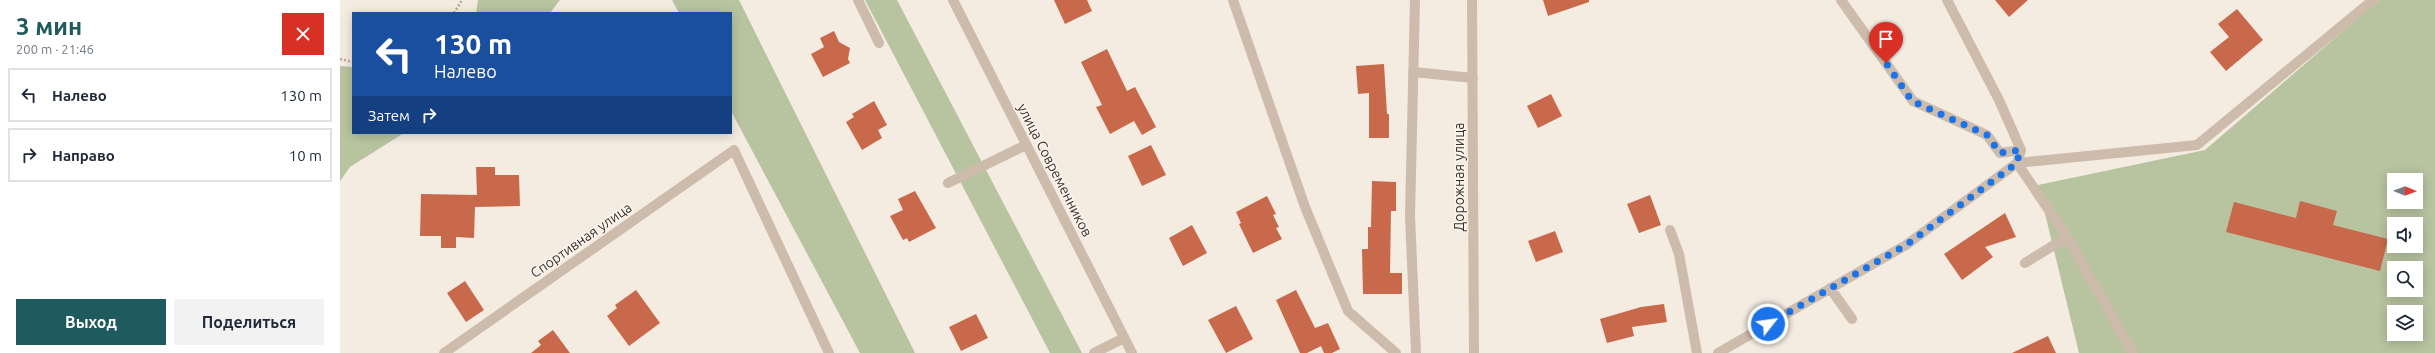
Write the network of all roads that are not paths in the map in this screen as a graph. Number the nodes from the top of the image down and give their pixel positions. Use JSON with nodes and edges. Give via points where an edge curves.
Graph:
{"nodes":[{"id":1,"x":858,"y":0,"type":"edge"},
{"id":2,"x":953,"y":0,"type":"edge"},
{"id":3,"x":1233,"y":0,"type":"edge"},
{"id":4,"x":1414,"y":0,"type":"edge"},
{"id":5,"x":1472,"y":0,"type":"edge"},
{"id":6,"x":1841,"y":0,"type":"edge"},
{"id":7,"x":1947,"y":0,"type":"edge"},
{"id":8,"x":2373,"y":0,"type":"edge"},
{"id":9,"x":878,"y":43,"type":"dead end"},
{"id":10,"x":1413,"y":72,"type":"junction"},
{"id":11,"x":1473,"y":78,"type":"junction"},
{"id":12,"x":1026,"y":144,"type":"junction"},
{"id":13,"x":2020,"y":150,"type":"junction"},
{"id":14,"x":2017,"y":163,"type":"junction"},
{"id":15,"x":948,"y":183,"type":"dead end"},
{"id":16,"x":1670,"y":230,"type":"dead end"},
{"id":17,"x":2067,"y":237,"type":"junction"},
{"id":18,"x":2026,"y":263,"type":"dead end"},
{"id":19,"x":1830,"y":288,"type":"junction"},
{"id":20,"x":1852,"y":319,"type":"dead end"},
{"id":21,"x":1124,"y":338,"type":"junction"},
{"id":22,"x":444,"y":353,"type":"edge"},
{"id":23,"x":830,"y":353,"type":"edge"},
{"id":24,"x":1094,"y":353,"type":"edge"},
{"id":25,"x":1132,"y":353,"type":"edge"},
{"id":26,"x":1396,"y":353,"type":"edge"},
{"id":27,"x":1416,"y":353,"type":"edge"},
{"id":28,"x":1474,"y":353,"type":"edge"},
{"id":29,"x":1696,"y":353,"type":"edge"},
{"id":30,"x":1718,"y":353,"type":"edge"},
{"id":31,"x":2133,"y":353,"type":"edge"}],
"edges":[{"from":1,"to":9,"type":"street"},
{"from":2,"to":12,"type":"street","name":"улица Современников"},
{"from":3,"to":26,"type":"street","via":[[1305,207],[1348,311]]},
{"from":4,"to":10,"type":"street"},
{"from":5,"to":11,"type":"street","name":"Дорожная улица"},
{"from":6,"to":13,"type":"street","via":[[1912,101],[1987,135],[2000,153]]},
{"from":7,"to":13,"type":"street","via":[[1996,94]]},
{"from":8,"to":14,"type":"street","via":[[2197,144]]},
{"from":10,"to":11,"type":"street"},
{"from":10,"to":27,"type":"street","via":[[1410,216]]},
{"from":11,"to":28,"type":"street","name":"Дорожная улица"},
{"from":12,"to":15,"type":"street"},
{"from":12,"to":21,"type":"street","name":"улица Современников"},
{"from":13,"to":14,"type":"street"},
{"from":14,"to":17,"type":"street"},
{"from":14,"to":19,"type":"street","via":[[1906,245]]},
{"from":16,"to":29,"type":"street","via":[[1679,254]]},
{"from":17,"to":18,"type":"street"},
{"from":17,"to":31,"type":"street"},
{"from":19,"to":20,"type":"street"},
{"from":19,"to":30,"type":"street"},
{"from":21,"to":24,"type":"street"},
{"from":21,"to":25,"type":"street","name":"улица Современников"},
{"from":22,"to":23,"type":"street","name":"Спортивная улица","via":[[734,150]]}]}
